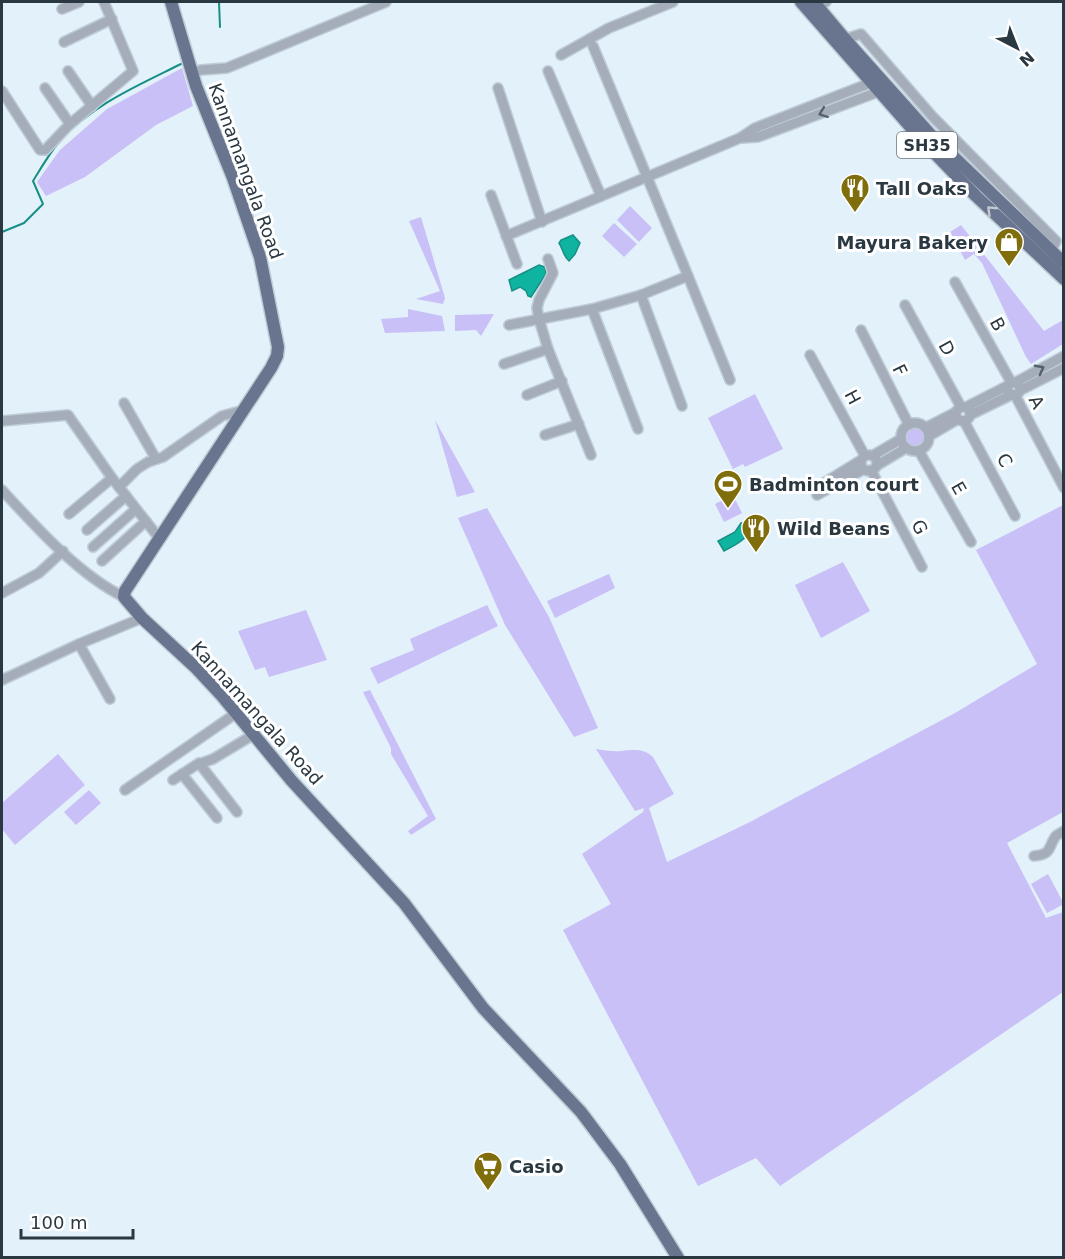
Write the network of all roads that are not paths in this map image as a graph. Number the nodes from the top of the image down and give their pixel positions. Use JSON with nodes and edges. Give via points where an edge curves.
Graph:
{"nodes":[{"id":1,"x":79,"y":2,"type":"edge"},
{"id":2,"x":104,"y":2,"type":"edge"},
{"id":3,"x":171,"y":2,"type":"edge"},
{"id":4,"x":386,"y":2,"type":"edge"},
{"id":5,"x":673,"y":2,"type":"edge"},
{"id":6,"x":801,"y":2,"type":"edge"},
{"id":7,"x":819,"y":3,"type":"edge"},
{"id":8,"x":62,"y":9,"type":"dead end"},
{"id":9,"x":111,"y":18,"type":"junction"},
{"id":10,"x":844,"y":39,"type":"junction"},
{"id":11,"x":64,"y":42,"type":"dead end"},
{"id":12,"x":593,"y":46,"type":"dead end"},
{"id":13,"x":561,"y":55,"type":"dead end"},
{"id":14,"x":548,"y":70,"type":"dead end"},
{"id":15,"x":69,"y":71,"type":"dead end"},
{"id":16,"x":192,"y":73,"type":"junction"},
{"id":17,"x":874,"y":87,"type":"junction"},
{"id":18,"x":45,"y":88,"type":"dead end"},
{"id":19,"x":498,"y":88,"type":"dead end"},
{"id":20,"x":2,"y":91,"type":"edge"},
{"id":21,"x":92,"y":106,"type":"junction"},
{"id":22,"x":70,"y":124,"type":"junction"},
{"id":23,"x":952,"y":163,"type":"junction"},
{"id":24,"x":648,"y":176,"type":"junction"},
{"id":25,"x":491,"y":195,"type":"dead end"},
{"id":26,"x":601,"y":196,"type":"junction"},
{"id":27,"x":542,"y":222,"type":"junction"},
{"id":28,"x":506,"y":236,"type":"junction"},
{"id":29,"x":1052,"y":250,"type":"junction"},
{"id":30,"x":548,"y":259,"type":"dead end"},
{"id":31,"x":1064,"y":263,"type":"edge"},
{"id":32,"x":517,"y":264,"type":"dead end"},
{"id":33,"x":688,"y":276,"type":"junction"},
{"id":34,"x":1064,"y":279,"type":"edge"},
{"id":35,"x":955,"y":282,"type":"dead end"},
{"id":36,"x":641,"y":295,"type":"junction"},
{"id":37,"x":905,"y":306,"type":"dead end"},
{"id":38,"x":592,"y":309,"type":"junction"},
{"id":39,"x":539,"y":319,"type":"junction"},
{"id":40,"x":509,"y":325,"type":"dead end"},
{"id":41,"x":861,"y":330,"type":"dead end"},
{"id":42,"x":548,"y":349,"type":"junction"},
{"id":43,"x":810,"y":355,"type":"dead end"},
{"id":44,"x":1064,"y":356,"type":"edge"},
{"id":45,"x":504,"y":364,"type":"dead end"},
{"id":46,"x":1064,"y":368,"type":"edge"},
{"id":47,"x":730,"y":380,"type":"dead end"},
{"id":48,"x":562,"y":381,"type":"junction"},
{"id":49,"x":1014,"y":388,"type":"junction"},
{"id":50,"x":527,"y":395,"type":"dead end"},
{"id":51,"x":124,"y":403,"type":"dead end"},
{"id":52,"x":682,"y":406,"type":"dead end"},
{"id":53,"x":244,"y":410,"type":"junction"},
{"id":54,"x":962,"y":413,"type":"junction"},
{"id":55,"x":2,"y":421,"type":"edge"},
{"id":56,"x":579,"y":424,"type":"junction"},
{"id":57,"x":909,"y":425,"type":"junction"},
{"id":58,"x":638,"y":429,"type":"dead end"},
{"id":59,"x":927,"y":432,"type":"junction"},
{"id":60,"x":545,"y":435,"type":"dead end"},
{"id":61,"x":903,"y":443,"type":"junction"},
{"id":62,"x":919,"y":451,"type":"junction"},
{"id":63,"x":591,"y":455,"type":"dead end"},
{"id":64,"x":156,"y":459,"type":"junction"},
{"id":65,"x":868,"y":463,"type":"junction"},
{"id":66,"x":112,"y":478,"type":"junction"},
{"id":67,"x":119,"y":487,"type":"junction"},
{"id":68,"x":1064,"y":488,"type":"edge"},
{"id":69,"x":2,"y":490,"type":"edge"},
{"id":70,"x":815,"y":491,"type":"dead end"},
{"id":71,"x":126,"y":496,"type":"junction"},
{"id":72,"x":136,"y":509,"type":"junction"},
{"id":73,"x":69,"y":514,"type":"dead end"},
{"id":74,"x":1015,"y":516,"type":"dead end"},
{"id":75,"x":146,"y":521,"type":"junction"},
{"id":76,"x":87,"y":530,"type":"dead end"},
{"id":77,"x":159,"y":538,"type":"junction"},
{"id":78,"x":971,"y":542,"type":"dead end"},
{"id":79,"x":93,"y":548,"type":"dead end"},
{"id":80,"x":63,"y":551,"type":"junction"},
{"id":81,"x":102,"y":561,"type":"dead end"},
{"id":82,"x":922,"y":567,"type":"dead end"},
{"id":83,"x":2,"y":593,"type":"edge"},
{"id":84,"x":124,"y":597,"type":"junction"},
{"id":85,"x":142,"y":618,"type":"junction"},
{"id":86,"x":79,"y":644,"type":"junction"},
{"id":87,"x":2,"y":680,"type":"edge"},
{"id":88,"x":110,"y":699,"type":"dead end"},
{"id":89,"x":235,"y":714,"type":"junction"},
{"id":90,"x":253,"y":735,"type":"junction"},
{"id":91,"x":199,"y":764,"type":"junction"},
{"id":92,"x":182,"y":774,"type":"junction"},
{"id":93,"x":173,"y":780,"type":"dead end"},
{"id":94,"x":125,"y":790,"type":"dead end"},
{"id":95,"x":237,"y":812,"type":"dead end"},
{"id":96,"x":218,"y":818,"type":"dead end"},
{"id":97,"x":1064,"y":831,"type":"edge"},
{"id":98,"x":1034,"y":856,"type":"dead end"},
{"id":99,"x":678,"y":1257,"type":"edge"}],
"edges":[{"from":1,"to":8,"type":"street"},
{"from":2,"to":9,"type":"street"},
{"from":3,"to":16,"type":"main road","name":"Kannamangala Road"},
{"from":4,"to":16,"type":"street","via":[[227,68]]},
{"from":5,"to":13,"type":"street","via":[[609,28]]},
{"from":6,"to":17,"type":"main road","number":"SH35"},
{"from":7,"to":10,"type":"main road","number":"SH35"},
{"from":9,"to":11,"type":"street"},
{"from":9,"to":21,"type":"street","via":[[133,71]]},
{"from":10,"to":23,"type":"main road","number":"SH35"},
{"from":10,"to":29,"type":"street","via":[[861,34],[932,116],[1056,241]]},
{"from":12,"to":24,"type":"street"},
{"from":14,"to":26,"type":"street"},
{"from":15,"to":21,"type":"street"},
{"from":16,"to":53,"type":"main road","name":"Kannamangala Road","via":[[260,257],[278,347],[271,368]]},
{"from":17,"to":23,"type":"main road","number":"SH35"},
{"from":17,"to":24,"type":"street","via":[[758,137],[740,138]]},
{"from":18,"to":22,"type":"street"},
{"from":19,"to":27,"type":"street"},
{"from":20,"to":22,"type":"street","via":[[40,150],[45,150]]},
{"from":21,"to":22,"type":"street"},
{"from":23,"to":29,"type":"main road","number":"SH35"},
{"from":34,"to":23,"type":"main road","number":"SH35","one_way":true},
{"from":24,"to":26,"type":"street"},
{"from":24,"to":33,"type":"street"},
{"from":25,"to":28,"type":"street"},
{"from":26,"to":27,"type":"street"},
{"from":27,"to":28,"type":"street"},
{"from":28,"to":32,"type":"street"},
{"from":29,"to":31,"type":"main road","number":"SH35"},
{"from":30,"to":39,"type":"street","via":[[553,273],[539,300]]},
{"from":33,"to":36,"type":"street"},
{"from":33,"to":47,"type":"street"},
{"from":35,"to":49,"type":"street","name":"B"},
{"from":36,"to":38,"type":"street"},
{"from":36,"to":52,"type":"street"},
{"from":37,"to":54,"type":"street","name":"D"},
{"from":38,"to":39,"type":"street"},
{"from":38,"to":58,"type":"street"},
{"from":39,"to":40,"type":"street"},
{"from":39,"to":42,"type":"street"},
{"from":41,"to":57,"type":"street","name":"F"},
{"from":42,"to":45,"type":"street"},
{"from":42,"to":48,"type":"street"},
{"from":43,"to":65,"type":"street","name":"H"},
{"from":49,"to":44,"type":"street","one_way":true},
{"from":46,"to":49,"type":"street"},
{"from":48,"to":50,"type":"street"},
{"from":48,"to":56,"type":"street"},
{"from":49,"to":54,"type":"street"},
{"from":49,"to":68,"type":"street","name":"A"},
{"from":51,"to":64,"type":"street"},
{"from":53,"to":64,"type":"street","via":[[222,416]]},
{"from":53,"to":77,"type":"main road","name":"Kannamangala Road"},
{"from":54,"to":59,"type":"street"},
{"from":54,"to":74,"type":"street","name":"C"},
{"from":55,"to":66,"type":"street","via":[[68,416]]},
{"from":56,"to":60,"type":"street"},
{"from":56,"to":63,"type":"street"},
{"from":57,"to":59,"type":"street","via":[[917,424]]},
{"from":57,"to":61,"type":"street","via":[[903,431]]},
{"from":59,"to":62,"type":"street","via":[[926,445]]},
{"from":61,"to":62,"type":"street","via":[[912,451]]},
{"from":61,"to":65,"type":"street"},
{"from":62,"to":78,"type":"street","name":"E"},
{"from":64,"to":67,"type":"street","via":[[137,469]]},
{"from":65,"to":70,"type":"street"},
{"from":65,"to":82,"type":"street","name":"G"},
{"from":66,"to":67,"type":"street"},
{"from":66,"to":73,"type":"street"},
{"from":67,"to":71,"type":"street"},
{"from":69,"to":80,"type":"street"},
{"from":71,"to":72,"type":"street"},
{"from":71,"to":76,"type":"street"},
{"from":72,"to":75,"type":"street"},
{"from":72,"to":79,"type":"street"},
{"from":75,"to":77,"type":"street"},
{"from":75,"to":81,"type":"street"},
{"from":77,"to":84,"type":"main road","name":"Kannamangala Road"},
{"from":80,"to":83,"type":"street","via":[[39,573]]},
{"from":80,"to":84,"type":"street","via":[[108,589]]},
{"from":84,"to":85,"type":"main road","name":"Kannamangala Road"},
{"from":85,"to":86,"type":"street"},
{"from":85,"to":89,"type":"main road","name":"Kannamangala Road","via":[[195,667]]},
{"from":86,"to":87,"type":"street"},
{"from":86,"to":88,"type":"street"},
{"from":89,"to":90,"type":"main road","name":"Kannamangala Road"},
{"from":89,"to":94,"type":"street"},
{"from":90,"to":91,"type":"street"},
{"from":90,"to":99,"type":"main road","name":"Kannamangala Road","via":[[404,903],[483,1008],[581,1112],[620,1164]]},
{"from":91,"to":92,"type":"street"},
{"from":91,"to":95,"type":"street"},
{"from":92,"to":93,"type":"street"},
{"from":92,"to":96,"type":"street"},
{"from":97,"to":98,"type":"street","via":[[1054,838],[1049,850]]}]}
